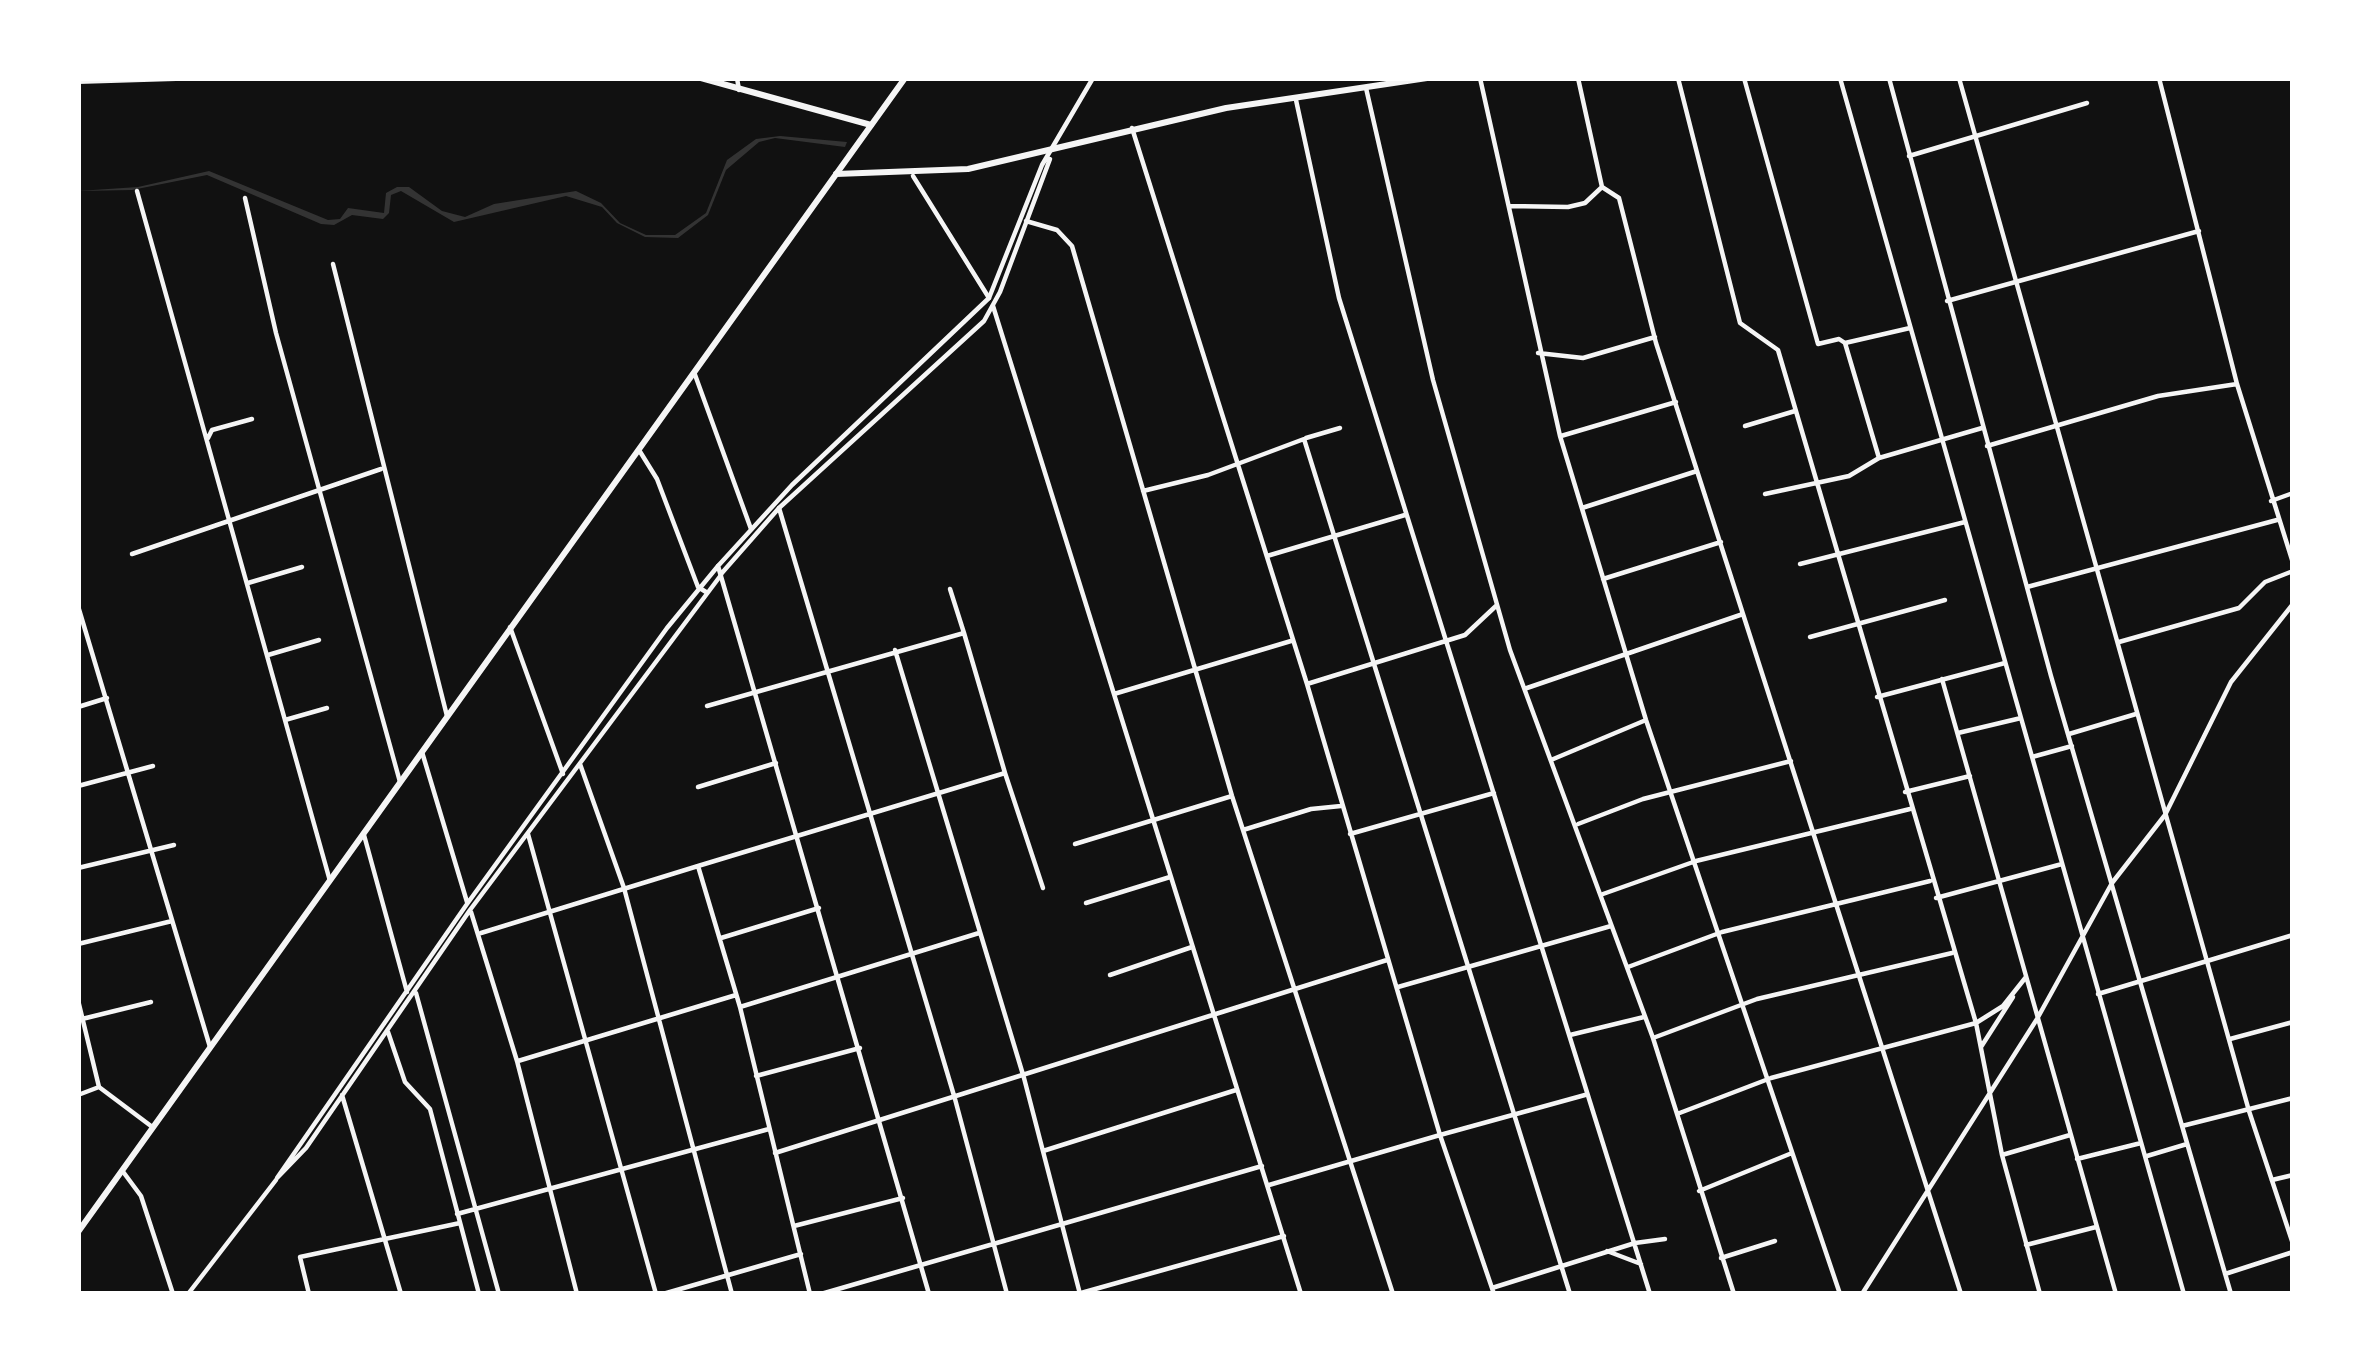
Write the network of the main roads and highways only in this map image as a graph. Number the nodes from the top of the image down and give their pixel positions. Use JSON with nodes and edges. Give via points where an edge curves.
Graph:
{"nodes":[{"id":1,"x":176,"y":78,"type":"edge"},
{"id":2,"x":701,"y":78,"type":"edge"},
{"id":3,"x":905,"y":78,"type":"edge"},
{"id":4,"x":1427,"y":78,"type":"edge"},
{"id":5,"x":78,"y":81,"type":"edge"},
{"id":6,"x":872,"y":125,"type":"junction"},
{"id":7,"x":836,"y":174,"type":"junction"},
{"id":8,"x":78,"y":1232,"type":"edge"}],
"edges":[{"from":1,"to":5,"type":"main road"},
{"from":2,"to":6,"type":"main road"},
{"from":3,"to":6,"type":"main road"},
{"from":4,"to":7,"type":"main road","via":[[1132,128],[968,169]]},
{"from":6,"to":7,"type":"main road"},
{"from":7,"to":8,"type":"main road"}]}
